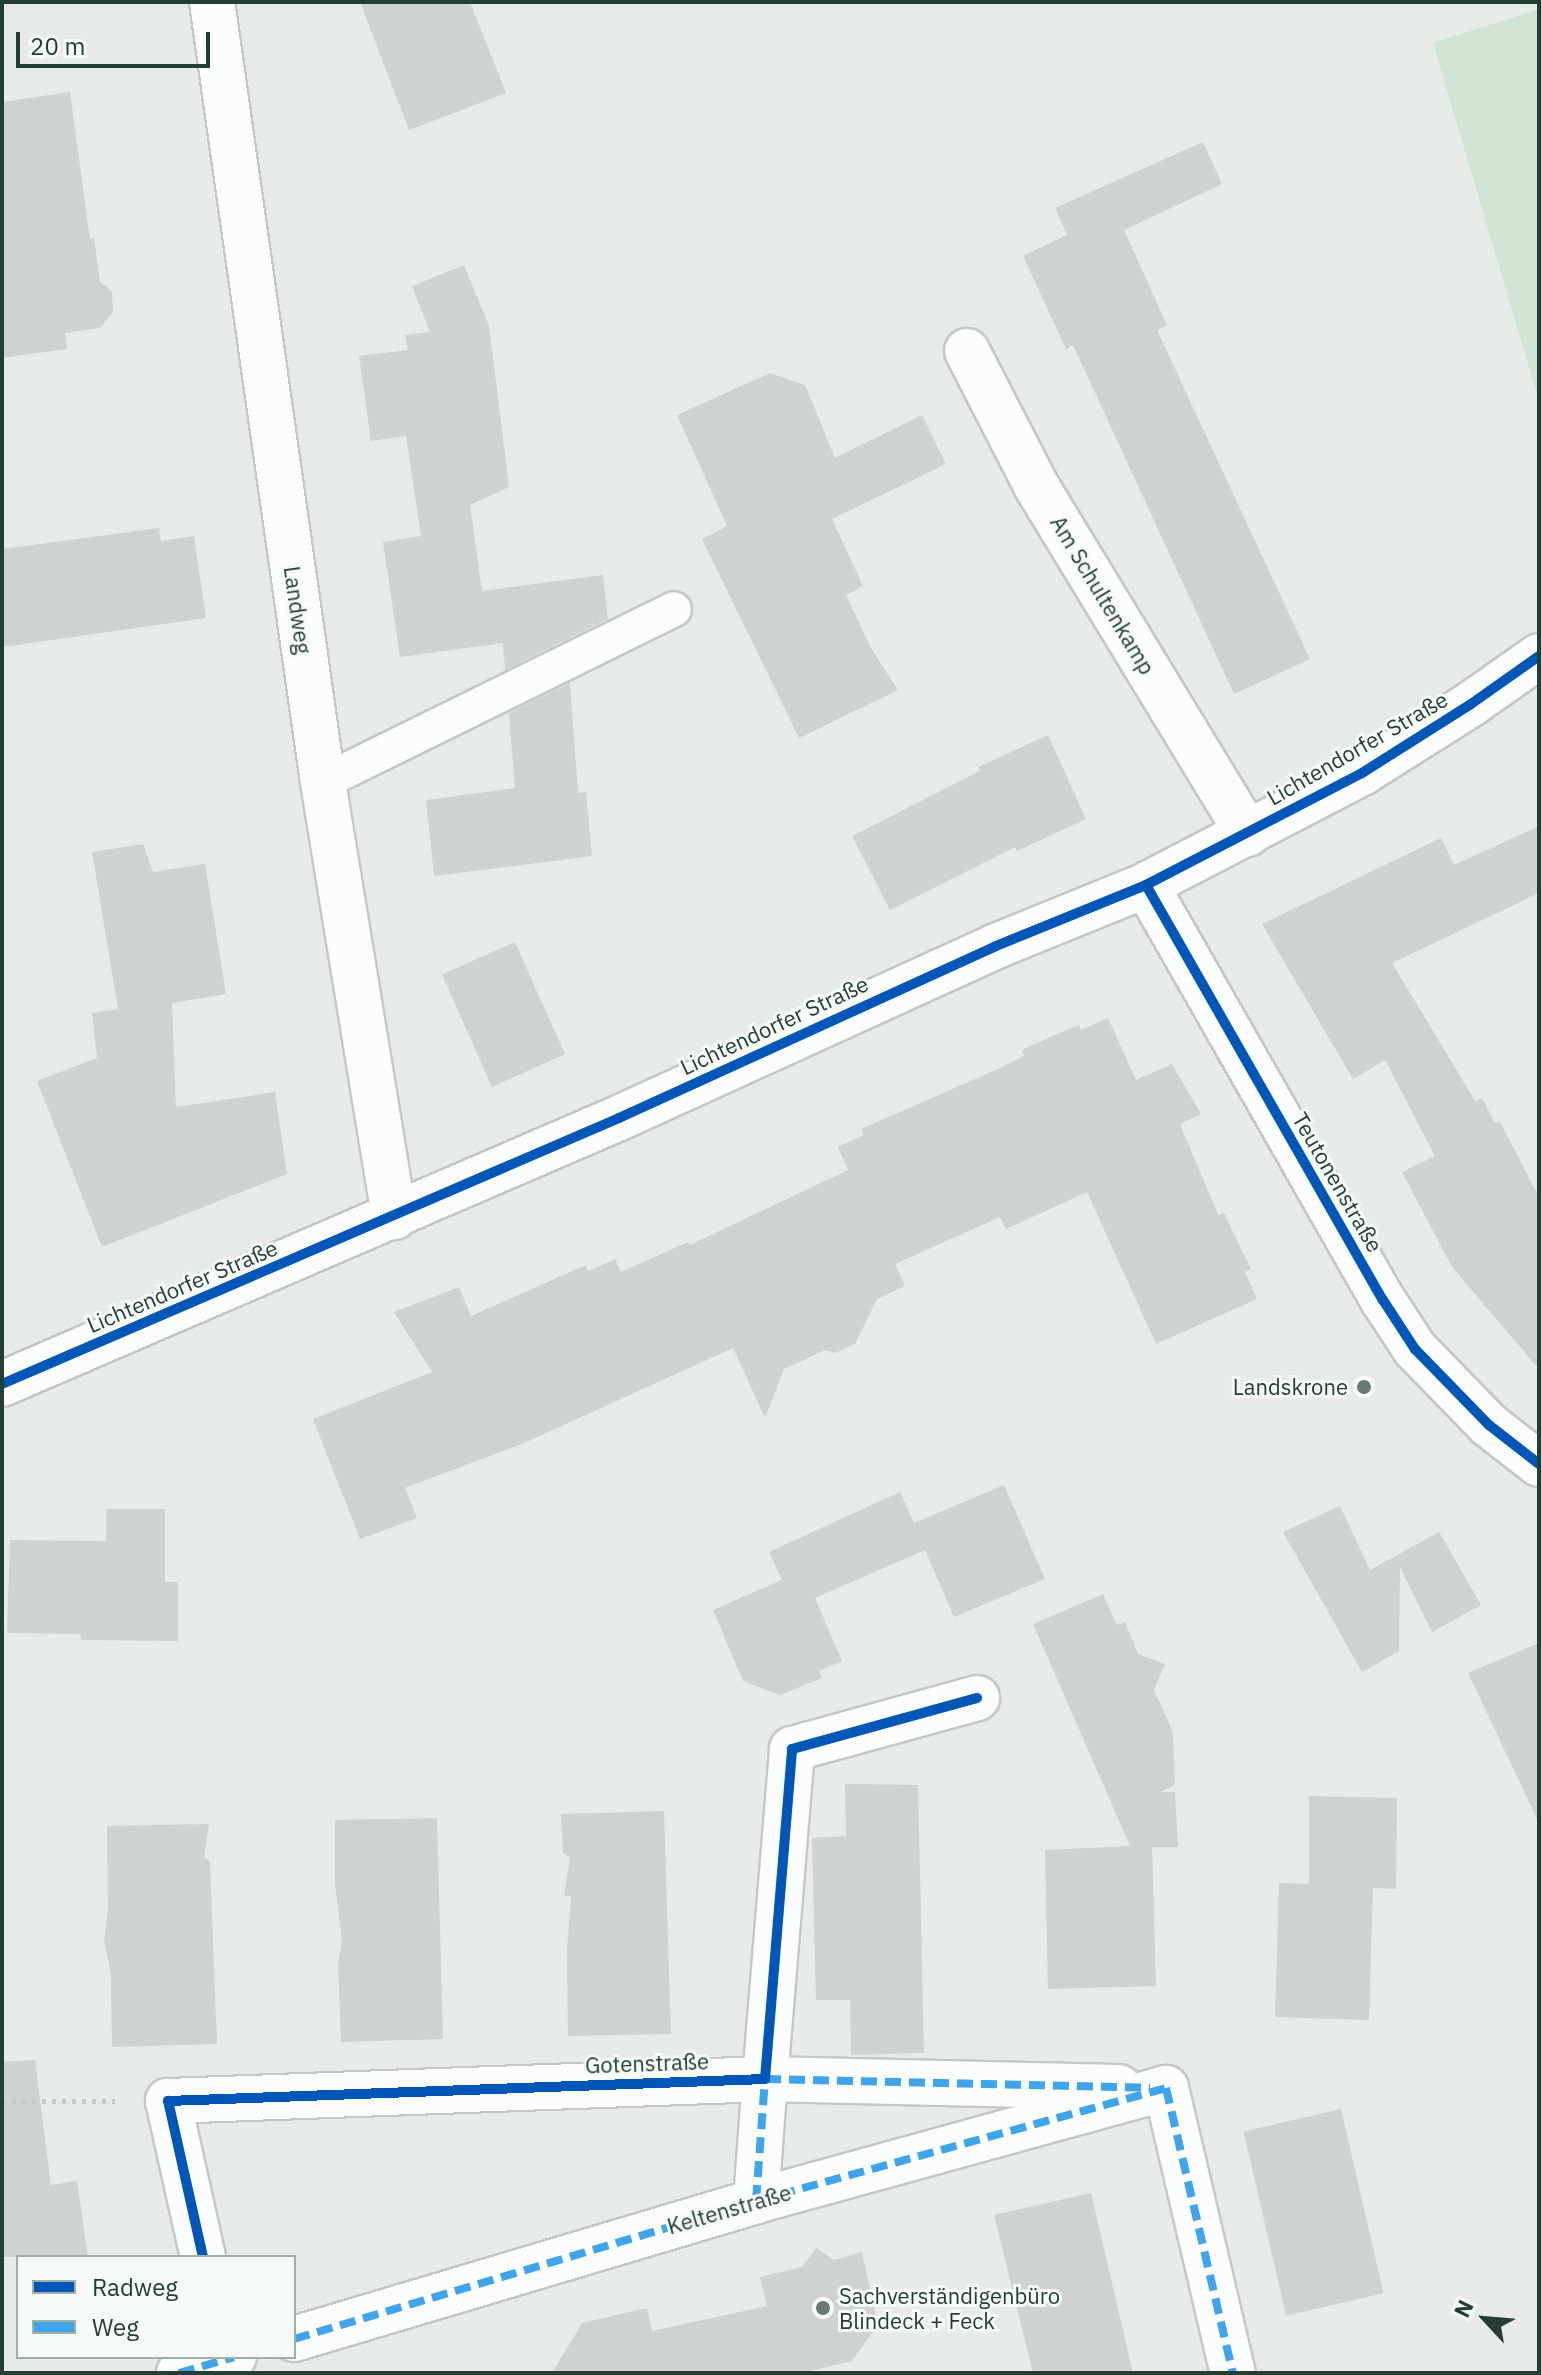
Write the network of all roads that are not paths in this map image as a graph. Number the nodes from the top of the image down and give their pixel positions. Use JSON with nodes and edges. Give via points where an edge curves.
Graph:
{"nodes":[{"id":1,"x":212,"y":2,"type":"edge"},
{"id":2,"x":967,"y":351,"type":"dead end"},
{"id":3,"x":674,"y":609,"type":"dead end"},
{"id":4,"x":1539,"y":656,"type":"edge"},
{"id":5,"x":323,"y":782,"type":"junction"},
{"id":6,"x":1248,"y":834,"type":"junction"},
{"id":7,"x":1146,"y":885,"type":"junction"},
{"id":8,"x":394,"y":1217,"type":"junction"},
{"id":9,"x":2,"y":1384,"type":"edge"},
{"id":10,"x":1539,"y":1464,"type":"edge"},
{"id":11,"x":977,"y":1698,"type":"dead end"},
{"id":12,"x":765,"y":2079,"type":"junction"},
{"id":13,"x":1166,"y":2088,"type":"junction"},
{"id":14,"x":756,"y":2201,"type":"junction"},
{"id":15,"x":203,"y":2255,"type":"edge"},
{"id":16,"x":296,"y":2338,"type":"edge"},
{"id":17,"x":229,"y":2362,"type":"edge"},
{"id":18,"x":179,"y":2373,"type":"edge"},
{"id":19,"x":1233,"y":2373,"type":"edge"}],
"edges":[{"from":1,"to":5,"type":"street","name":"Landweg"},
{"from":2,"to":6,"type":"street","name":"Am Schultenkamp","via":[[1037,487]]},
{"from":3,"to":5,"type":"lane"},
{"from":4,"to":6,"type":"street","name":"Lichtendorfer Straße","via":[[1362,773]]},
{"from":5,"to":8,"type":"street","name":"Landweg"},
{"from":6,"to":7,"type":"street","name":"Lichtendorfer Straße"},
{"from":7,"to":8,"type":"street","name":"Lichtendorfer Straße","via":[[996,946]]},
{"from":7,"to":10,"type":"street","name":"Teutonenstraße","via":[[1415,1349],[1489,1425]]},
{"from":8,"to":9,"type":"street","name":"Lichtendorfer Straße"},
{"from":11,"to":12,"type":"street","via":[[792,1749]]},
{"from":12,"to":13,"type":"street","name":"Gotenstraße"},
{"from":12,"to":14,"type":"street"},
{"from":12,"to":15,"type":"street","name":"Gotenstraße","via":[[168,2101]]},
{"from":13,"to":14,"type":"street","name":"Keltenstraße"},
{"from":13,"to":19,"type":"street"},
{"from":14,"to":16,"type":"street","name":"Keltenstraße"},
{"from":17,"to":18,"type":"street"}]}
